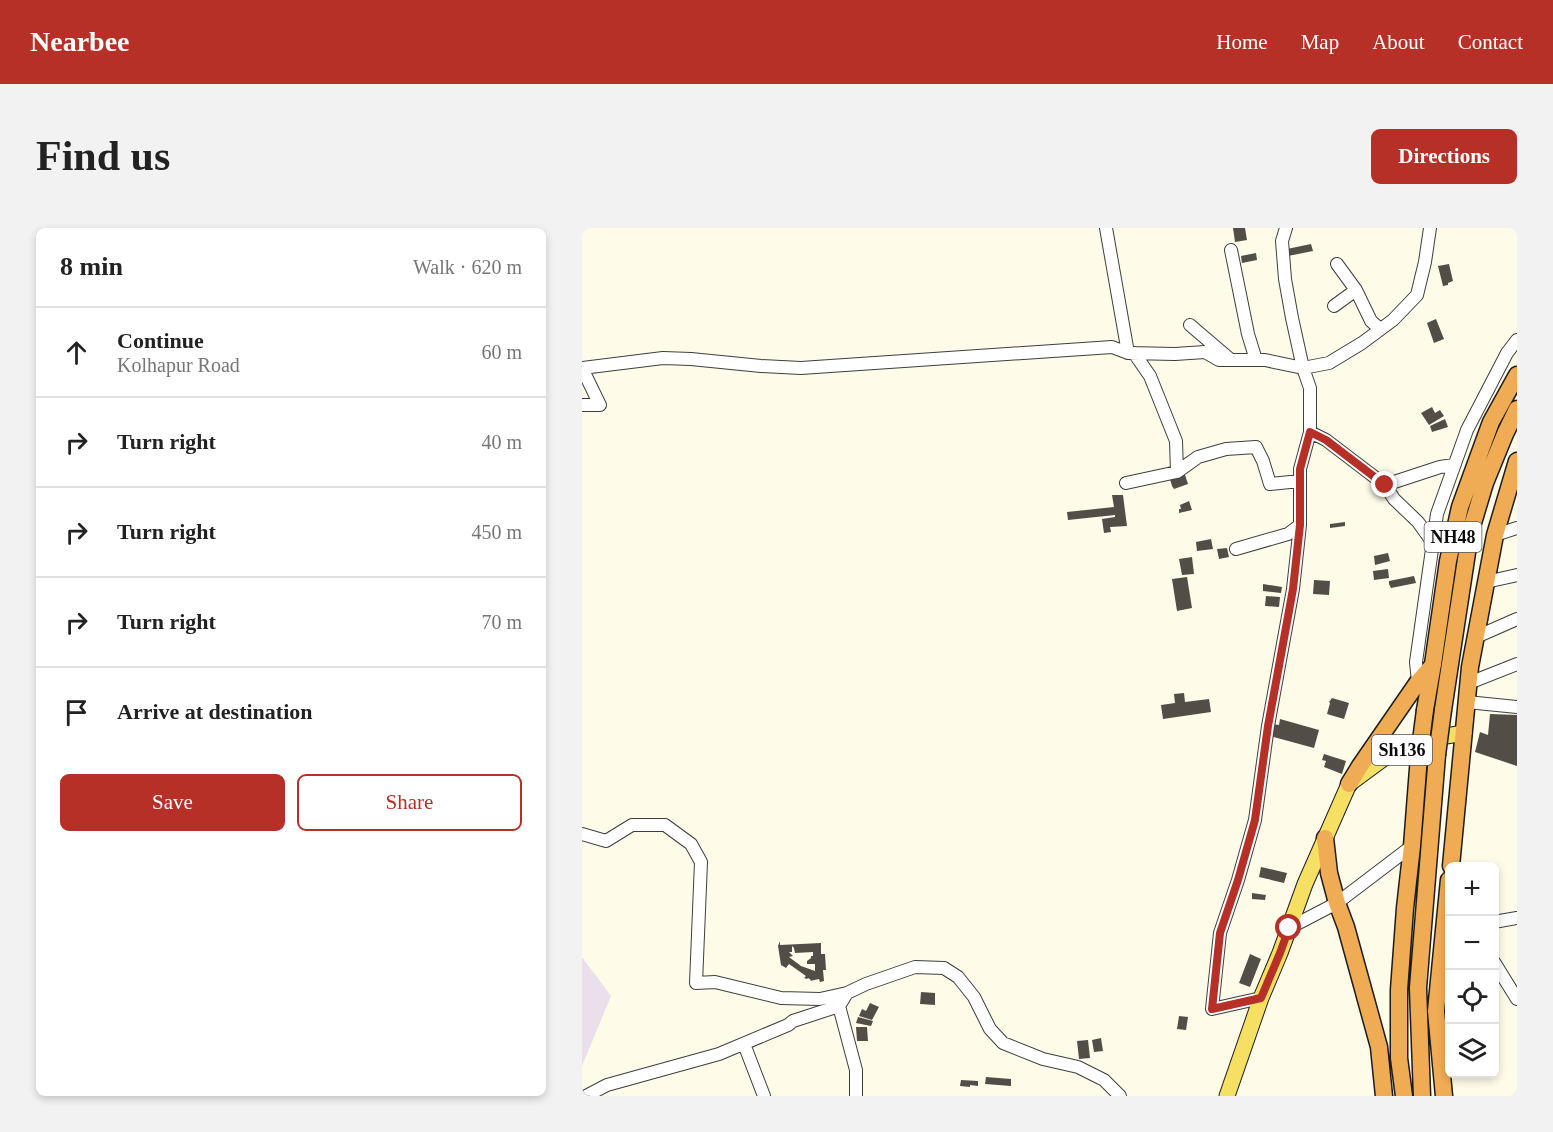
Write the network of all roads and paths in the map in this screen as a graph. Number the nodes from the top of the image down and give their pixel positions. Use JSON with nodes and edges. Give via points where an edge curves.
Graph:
{"nodes":[{"id":1,"x":1106,"y":228,"type":"edge"},
{"id":2,"x":1286,"y":228,"type":"edge"},
{"id":3,"x":1430,"y":228,"type":"edge"},
{"id":4,"x":1231,"y":250,"type":"dead end"},
{"id":5,"x":1337,"y":264,"type":"dead end"},
{"id":6,"x":1356,"y":290,"type":"junction"},
{"id":7,"x":1334,"y":306,"type":"dead end"},
{"id":8,"x":1190,"y":325,"type":"dead end"},
{"id":9,"x":1380,"y":329,"type":"junction"},
{"id":10,"x":1517,"y":340,"type":"edge"},
{"id":11,"x":1131,"y":353,"type":"junction"},
{"id":12,"x":1231,"y":360,"type":"junction"},
{"id":13,"x":1256,"y":360,"type":"junction"},
{"id":14,"x":582,"y":368,"type":"edge"},
{"id":15,"x":1303,"y":368,"type":"junction"},
{"id":16,"x":1517,"y":375,"type":"edge"},
{"id":17,"x":582,"y":405,"type":"edge"},
{"id":18,"x":1517,"y":410,"type":"edge"},
{"id":19,"x":1310,"y":432,"type":"junction"},
{"id":20,"x":1517,"y":461,"type":"edge"},
{"id":21,"x":1454,"y":465,"type":"junction"},
{"id":22,"x":1177,"y":472,"type":"junction"},
{"id":23,"x":1300,"y":481,"type":"junction"},
{"id":24,"x":1126,"y":483,"type":"dead end"},
{"id":25,"x":1385,"y":485,"type":"junction"},
{"id":26,"x":1300,"y":525,"type":"junction"},
{"id":27,"x":1517,"y":528,"type":"edge"},
{"id":28,"x":1495,"y":535,"type":"junction"},
{"id":29,"x":1433,"y":543,"type":"junction"},
{"id":30,"x":1236,"y":549,"type":"dead end"},
{"id":31,"x":1517,"y":575,"type":"edge"},
{"id":32,"x":1486,"y":582,"type":"junction"},
{"id":33,"x":1517,"y":619,"type":"edge"},
{"id":34,"x":1476,"y":637,"type":"junction"},
{"id":35,"x":1433,"y":664,"type":"junction"},
{"id":36,"x":1517,"y":664,"type":"edge"},
{"id":37,"x":1418,"y":682,"type":"junction"},
{"id":38,"x":1469,"y":683,"type":"junction"},
{"id":39,"x":1467,"y":702,"type":"junction"},
{"id":40,"x":1517,"y":707,"type":"edge"},
{"id":41,"x":1464,"y":733,"type":"junction"},
{"id":42,"x":1349,"y":784,"type":"junction"},
{"id":43,"x":582,"y":834,"type":"edge"},
{"id":44,"x":1324,"y":838,"type":"junction"},
{"id":45,"x":1412,"y":846,"type":"junction"},
{"id":46,"x":1451,"y":862,"type":"edge"},
{"id":47,"x":1337,"y":903,"type":"junction"},
{"id":48,"x":1445,"y":916,"type":"edge"},
{"id":49,"x":1517,"y":918,"type":"edge"},
{"id":50,"x":1499,"y":921,"type":"edge"},
{"id":51,"x":1289,"y":928,"type":"junction"},
{"id":52,"x":1499,"y":970,"type":"edge"},
{"id":53,"x":847,"y":993,"type":"junction"},
{"id":54,"x":1261,"y":998,"type":"junction"},
{"id":55,"x":1517,"y":999,"type":"edge"},
{"id":56,"x":839,"y":1006,"type":"junction"},
{"id":57,"x":744,"y":1044,"type":"junction"},
{"id":58,"x":585,"y":1096,"type":"edge"},
{"id":59,"x":764,"y":1096,"type":"edge"},
{"id":60,"x":856,"y":1096,"type":"edge"},
{"id":61,"x":1120,"y":1096,"type":"edge"},
{"id":62,"x":1227,"y":1096,"type":"edge"},
{"id":63,"x":1384,"y":1096,"type":"edge"},
{"id":64,"x":1404,"y":1096,"type":"edge"},
{"id":65,"x":1422,"y":1096,"type":"edge"},
{"id":66,"x":1444,"y":1096,"type":"edge"}],
"edges":[{"from":1,"to":11,"type":"street"},
{"from":2,"to":15,"type":"street","via":[[1282,241],[1285,279]]},
{"from":3,"to":9,"type":"street","via":[[1417,295]]},
{"from":4,"to":13,"type":"street"},
{"from":5,"to":6,"type":"street"},
{"from":6,"to":7,"type":"street"},
{"from":6,"to":9,"type":"street","via":[[1371,321]]},
{"from":8,"to":12,"type":"street"},
{"from":9,"to":15,"type":"street","via":[[1329,363]]},
{"from":10,"to":21,"type":"street","via":[[1467,430]]},
{"from":11,"to":12,"type":"street","via":[[1205,352],[1219,360]]},
{"from":11,"to":14,"type":"street","via":[[1112,347],[801,368],[663,358]]},
{"from":11,"to":22,"type":"street","via":[[1150,376],[1176,441]]},
{"from":12,"to":13,"type":"street"},
{"from":13,"to":15,"type":"street"},
{"from":14,"to":17,"type":"street","via":[[600,405]]},
{"from":15,"to":19,"type":"street","via":[[1310,388]]},
{"from":16,"to":35,"type":"highway","number":"NH48","via":[[1491,422],[1460,507]]},
{"from":18,"to":65,"type":"highway","number":"NH48","bridge":true,"via":[[1485,483],[1470,533],[1443,710],[1418,988]]},
{"from":19,"to":23,"type":"street"},
{"from":19,"to":25,"type":"street"},
{"from":20,"to":28,"type":"highway"},
{"from":21,"to":25,"type":"street"},
{"from":21,"to":29,"type":"street","via":[[1437,514]]},
{"from":22,"to":23,"type":"street","via":[[1198,457],[1226,449],[1256,447],[1270,484]]},
{"from":22,"to":24,"type":"street"},
{"from":23,"to":26,"type":"street"},
{"from":25,"to":29,"type":"street"},
{"from":26,"to":30,"type":"street","via":[[1288,534]]},
{"from":26,"to":54,"type":"street","via":[[1255,820],[1220,933],[1212,1009]]},
{"from":27,"to":28,"type":"street"},
{"from":28,"to":32,"type":"highway"},
{"from":29,"to":37,"type":"street","via":[[1416,662]]},
{"from":31,"to":32,"type":"street"},
{"from":32,"to":34,"type":"highway"},
{"from":33,"to":34,"type":"street"},
{"from":34,"to":38,"type":"highway"},
{"from":35,"to":37,"type":"highway"},
{"from":35,"to":45,"type":"highway","number":"NH48","bridge":true,"via":[[1419,756]]},
{"from":36,"to":38,"type":"street"},
{"from":37,"to":42,"type":"highway"},
{"from":38,"to":39,"type":"highway"},
{"from":39,"to":40,"type":"street"},
{"from":39,"to":41,"type":"highway"},
{"from":41,"to":42,"type":"main road","number":"Sh136","via":[[1403,749]]},
{"from":41,"to":46,"type":"highway"},
{"from":42,"to":44,"type":"main road"},
{"from":43,"to":53,"type":"street","via":[[606,842],[632,825],[665,825],[691,844],[701,862],[696,983],[715,982],[781,998],[820,999]]},
{"from":44,"to":47,"type":"highway"},
{"from":44,"to":51,"type":"main road"},
{"from":45,"to":47,"type":"street"},
{"from":45,"to":64,"type":"highway","number":"NH48","via":[[1399,990],[1399,1058]]},
{"from":47,"to":51,"type":"street"},
{"from":47,"to":63,"type":"highway","via":[[1379,1047]]},
{"from":48,"to":66,"type":"highway","via":[[1436,1011]]},
{"from":49,"to":50,"type":"street"},
{"from":51,"to":54,"type":"main road"},
{"from":52,"to":55,"type":"street"},
{"from":53,"to":56,"type":"street"},
{"from":53,"to":61,"type":"street","via":[[915,967],[944,968],[958,977],[974,997],[990,1029],[1003,1043],[1043,1059],[1078,1067],[1104,1080]]},
{"from":54,"to":62,"type":"main road"},
{"from":56,"to":57,"type":"street","via":[[793,1021]]},
{"from":56,"to":60,"type":"street","via":[[856,1070]]},
{"from":57,"to":58,"type":"street","via":[[607,1085]]},
{"from":57,"to":59,"type":"street"}]}
